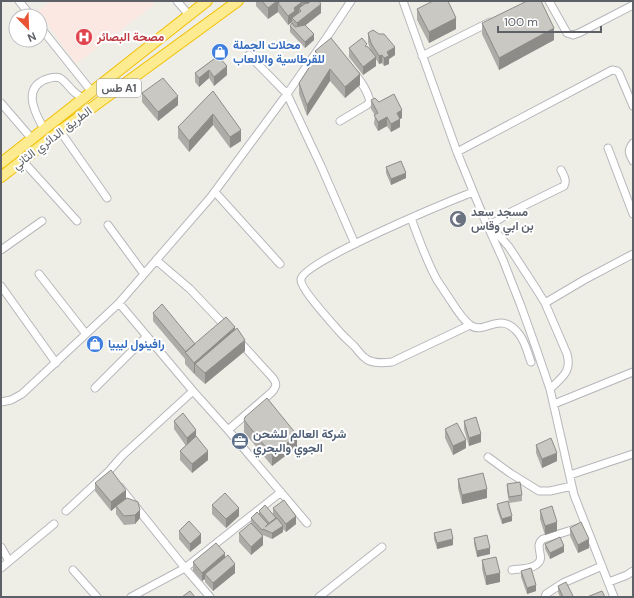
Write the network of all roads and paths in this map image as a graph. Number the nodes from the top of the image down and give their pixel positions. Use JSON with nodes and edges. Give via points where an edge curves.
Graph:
{"nodes":[{"id":1,"x":177,"y":1,"type":"edge"},
{"id":2,"x":207,"y":1,"type":"edge"},
{"id":3,"x":231,"y":1,"type":"edge"},
{"id":4,"x":238,"y":1,"type":"edge"},
{"id":5,"x":350,"y":1,"type":"edge"},
{"id":6,"x":403,"y":1,"type":"edge"},
{"id":7,"x":549,"y":1,"type":"edge"},
{"id":8,"x":633,"y":5,"type":"edge"},
{"id":9,"x":189,"y":15,"type":"junction"},
{"id":10,"x":498,"y":18,"type":"edge"},
{"id":11,"x":48,"y":37,"type":"edge"},
{"id":12,"x":249,"y":54,"type":"dead end"},
{"id":13,"x":422,"y":56,"type":"junction"},
{"id":14,"x":349,"y":67,"type":"edge"},
{"id":15,"x":92,"y":92,"type":"junction"},
{"id":16,"x":112,"y":93,"type":"junction"},
{"id":17,"x":287,"y":94,"type":"junction"},
{"id":18,"x":83,"y":99,"type":"junction"},
{"id":19,"x":1,"y":103,"type":"edge"},
{"id":20,"x":633,"y":106,"type":"edge"},
{"id":21,"x":340,"y":121,"type":"dead end"},
{"id":22,"x":44,"y":130,"type":"junction"},
{"id":23,"x":60,"y":131,"type":"junction"},
{"id":24,"x":32,"y":139,"type":"junction"},
{"id":25,"x":633,"y":143,"type":"edge"},
{"id":26,"x":608,"y":148,"type":"dead end"},
{"id":27,"x":457,"y":152,"type":"junction"},
{"id":28,"x":22,"y":160,"type":"junction"},
{"id":29,"x":633,"y":161,"type":"edge"},
{"id":30,"x":1,"y":163,"type":"edge"},
{"id":31,"x":562,"y":170,"type":"dead end"},
{"id":32,"x":1,"y":176,"type":"edge"},
{"id":33,"x":214,"y":192,"type":"junction"},
{"id":34,"x":473,"y":192,"type":"junction"},
{"id":35,"x":108,"y":198,"type":"dead end"},
{"id":36,"x":633,"y":214,"type":"edge"},
{"id":37,"x":411,"y":218,"type":"junction"},
{"id":38,"x":484,"y":218,"type":"junction"},
{"id":39,"x":42,"y":221,"type":"dead end"},
{"id":40,"x":77,"y":221,"type":"dead end"},
{"id":41,"x":108,"y":225,"type":"dead end"},
{"id":42,"x":490,"y":226,"type":"junction"},
{"id":43,"x":355,"y":244,"type":"junction"},
{"id":44,"x":1,"y":250,"type":"edge"},
{"id":45,"x":633,"y":254,"type":"edge"},
{"id":46,"x":156,"y":260,"type":"junction"},
{"id":47,"x":280,"y":264,"type":"dead end"},
{"id":48,"x":39,"y":274,"type":"dead end"},
{"id":49,"x":144,"y":274,"type":"junction"},
{"id":50,"x":1,"y":286,"type":"edge"},
{"id":51,"x":119,"y":303,"type":"junction"},
{"id":52,"x":545,"y":303,"type":"junction"},
{"id":53,"x":470,"y":325,"type":"junction"},
{"id":54,"x":86,"y":334,"type":"junction"},
{"id":55,"x":147,"y":336,"type":"junction"},
{"id":56,"x":531,"y":362,"type":"dead end"},
{"id":57,"x":56,"y":363,"type":"junction"},
{"id":58,"x":633,"y":372,"type":"edge"},
{"id":59,"x":95,"y":388,"type":"dead end"},
{"id":60,"x":550,"y":388,"type":"junction"},
{"id":61,"x":192,"y":391,"type":"junction"},
{"id":62,"x":1,"y":402,"type":"edge"},
{"id":63,"x":554,"y":404,"type":"junction"},
{"id":64,"x":228,"y":430,"type":"junction"},
{"id":65,"x":633,"y":454,"type":"edge"},
{"id":66,"x":488,"y":457,"type":"dead end"},
{"id":67,"x":570,"y":475,"type":"junction"},
{"id":68,"x":112,"y":476,"type":"junction"},
{"id":69,"x":572,"y":486,"type":"junction"},
{"id":70,"x":281,"y":492,"type":"junction"},
{"id":71,"x":66,"y":511,"type":"dead end"},
{"id":72,"x":307,"y":523,"type":"dead end"},
{"id":73,"x":54,"y":524,"type":"dead end"},
{"id":74,"x":586,"y":526,"type":"junction"},
{"id":75,"x":1,"y":547,"type":"edge"},
{"id":76,"x":382,"y":547,"type":"dead end"},
{"id":77,"x":9,"y":561,"type":"junction"},
{"id":78,"x":602,"y":566,"type":"junction"},
{"id":79,"x":1,"y":568,"type":"edge"},
{"id":80,"x":185,"y":568,"type":"junction"},
{"id":81,"x":73,"y":570,"type":"dead end"},
{"id":82,"x":512,"y":570,"type":"dead end"},
{"id":83,"x":633,"y":571,"type":"edge"},
{"id":84,"x":609,"y":582,"type":"junction"},
{"id":85,"x":97,"y":597,"type":"edge"},
{"id":86,"x":131,"y":597,"type":"edge"},
{"id":87,"x":210,"y":597,"type":"edge"},
{"id":88,"x":319,"y":597,"type":"edge"},
{"id":89,"x":545,"y":597,"type":"edge"},
{"id":90,"x":614,"y":597,"type":"edge"}],
"edges":[{"from":1,"to":9,"type":"street"},
{"from":2,"to":9,"type":"highway","name":"الطريق الدائري الثاني","number":"طس A1"},
{"from":3,"to":16,"type":"highway"},
{"from":4,"to":16,"type":"highway","name":"الطريق الدائري الثاني","number":"طس A1"},
{"from":5,"to":17,"type":"street","via":[[329,40]]},
{"from":6,"to":13,"type":"street"},
{"from":7,"to":8,"type":"street","via":[[567,33],[573,36]]},
{"from":9,"to":15,"type":"highway","name":"الطريق الدائري الثاني","number":"طس A1"},
{"from":10,"to":13,"type":"street"},
{"from":11,"to":15,"type":"street"},
{"from":12,"to":17,"type":"street"},
{"from":13,"to":27,"type":"street"},
{"from":14,"to":21,"type":"street","via":[[363,84],[370,101]]},
{"from":15,"to":18,"type":"highway","name":"الطريق الدائري الثاني","number":"طس A1"},
{"from":16,"to":23,"type":"highway","name":"الطريق الدائري الثاني","number":"طس A1"},
{"from":17,"to":33,"type":"street"},
{"from":17,"to":43,"type":"street"},
{"from":18,"to":22,"type":"highway","name":"الطريق الدائري الثاني","number":"طس A1"},
{"from":18,"to":22,"type":"street","via":[[60,78],[42,81],[32,96],[36,116]]},
{"from":19,"to":24,"type":"street"},
{"from":20,"to":27,"type":"street","via":[[620,73],[612,70]]},
{"from":22,"to":24,"type":"highway","name":"الطريق الدائري الثاني","number":"طس A1"},
{"from":23,"to":28,"type":"highway","name":"الطريق الدائري الثاني","number":"طس A1"},
{"from":23,"to":35,"type":"street"},
{"from":24,"to":30,"type":"highway","name":"الطريق الدائري الثاني","number":"طس A1"},
{"from":25,"to":29,"type":"street","via":[[629,151]]},
{"from":26,"to":36,"type":"street"},
{"from":27,"to":34,"type":"street"},
{"from":28,"to":32,"type":"highway","name":"الطريق الدائري الثاني","number":"طس A1"},
{"from":28,"to":40,"type":"street"},
{"from":31,"to":42,"type":"street","via":[[566,179],[564,186],[511,212]]},
{"from":33,"to":46,"type":"street"},
{"from":33,"to":47,"type":"street"},
{"from":34,"to":37,"type":"street"},
{"from":34,"to":38,"type":"street"},
{"from":37,"to":43,"type":"street"},
{"from":37,"to":53,"type":"street","via":[[424,254],[437,279],[455,308]]},
{"from":38,"to":42,"type":"street"},
{"from":38,"to":60,"type":"street","via":[[521,306]]},
{"from":39,"to":44,"type":"street"},
{"from":41,"to":49,"type":"street"},
{"from":42,"to":52,"type":"street","via":[[514,254]]},
{"from":43,"to":53,"type":"street","via":[[319,263],[300,280],[322,311],[365,358],[381,363],[392,362]]},
{"from":45,"to":52,"type":"street"},
{"from":46,"to":49,"type":"street"},
{"from":46,"to":64,"type":"street","via":[[190,289],[276,381],[276,388]]},
{"from":48,"to":54,"type":"street"},
{"from":49,"to":51,"type":"street"},
{"from":50,"to":57,"type":"street"},
{"from":51,"to":54,"type":"street"},
{"from":51,"to":55,"type":"street"},
{"from":52,"to":60,"type":"street","via":[[569,362],[565,374]]},
{"from":53,"to":56,"type":"street","via":[[479,328],[500,322],[506,323],[521,335]]},
{"from":54,"to":57,"type":"street"},
{"from":55,"to":59,"type":"street"},
{"from":55,"to":61,"type":"street"},
{"from":57,"to":62,"type":"street","via":[[22,394],[12,400]]},
{"from":58,"to":63,"type":"street"},
{"from":60,"to":63,"type":"street"},
{"from":61,"to":64,"type":"street"},
{"from":61,"to":68,"type":"street","via":[[122,456]]},
{"from":63,"to":67,"type":"street"},
{"from":64,"to":70,"type":"street"},
{"from":65,"to":67,"type":"street"},
{"from":66,"to":69,"type":"street","via":[[539,491]]},
{"from":67,"to":69,"type":"street"},
{"from":68,"to":71,"type":"street"},
{"from":68,"to":80,"type":"street"},
{"from":69,"to":74,"type":"street"},
{"from":70,"to":72,"type":"street"},
{"from":70,"to":80,"type":"street"},
{"from":73,"to":77,"type":"street"},
{"from":74,"to":78,"type":"street"},
{"from":74,"to":82,"type":"street","via":[[544,539],[539,545],[541,557],[538,563]]},
{"from":75,"to":77,"type":"street"},
{"from":76,"to":88,"type":"street"},
{"from":77,"to":79,"type":"street"},
{"from":78,"to":84,"type":"street"},
{"from":78,"to":89,"type":"street","via":[[563,583]]},
{"from":80,"to":86,"type":"street"},
{"from":80,"to":87,"type":"street"},
{"from":81,"to":85,"type":"street"},
{"from":83,"to":84,"type":"street"},
{"from":84,"to":90,"type":"street"}]}
